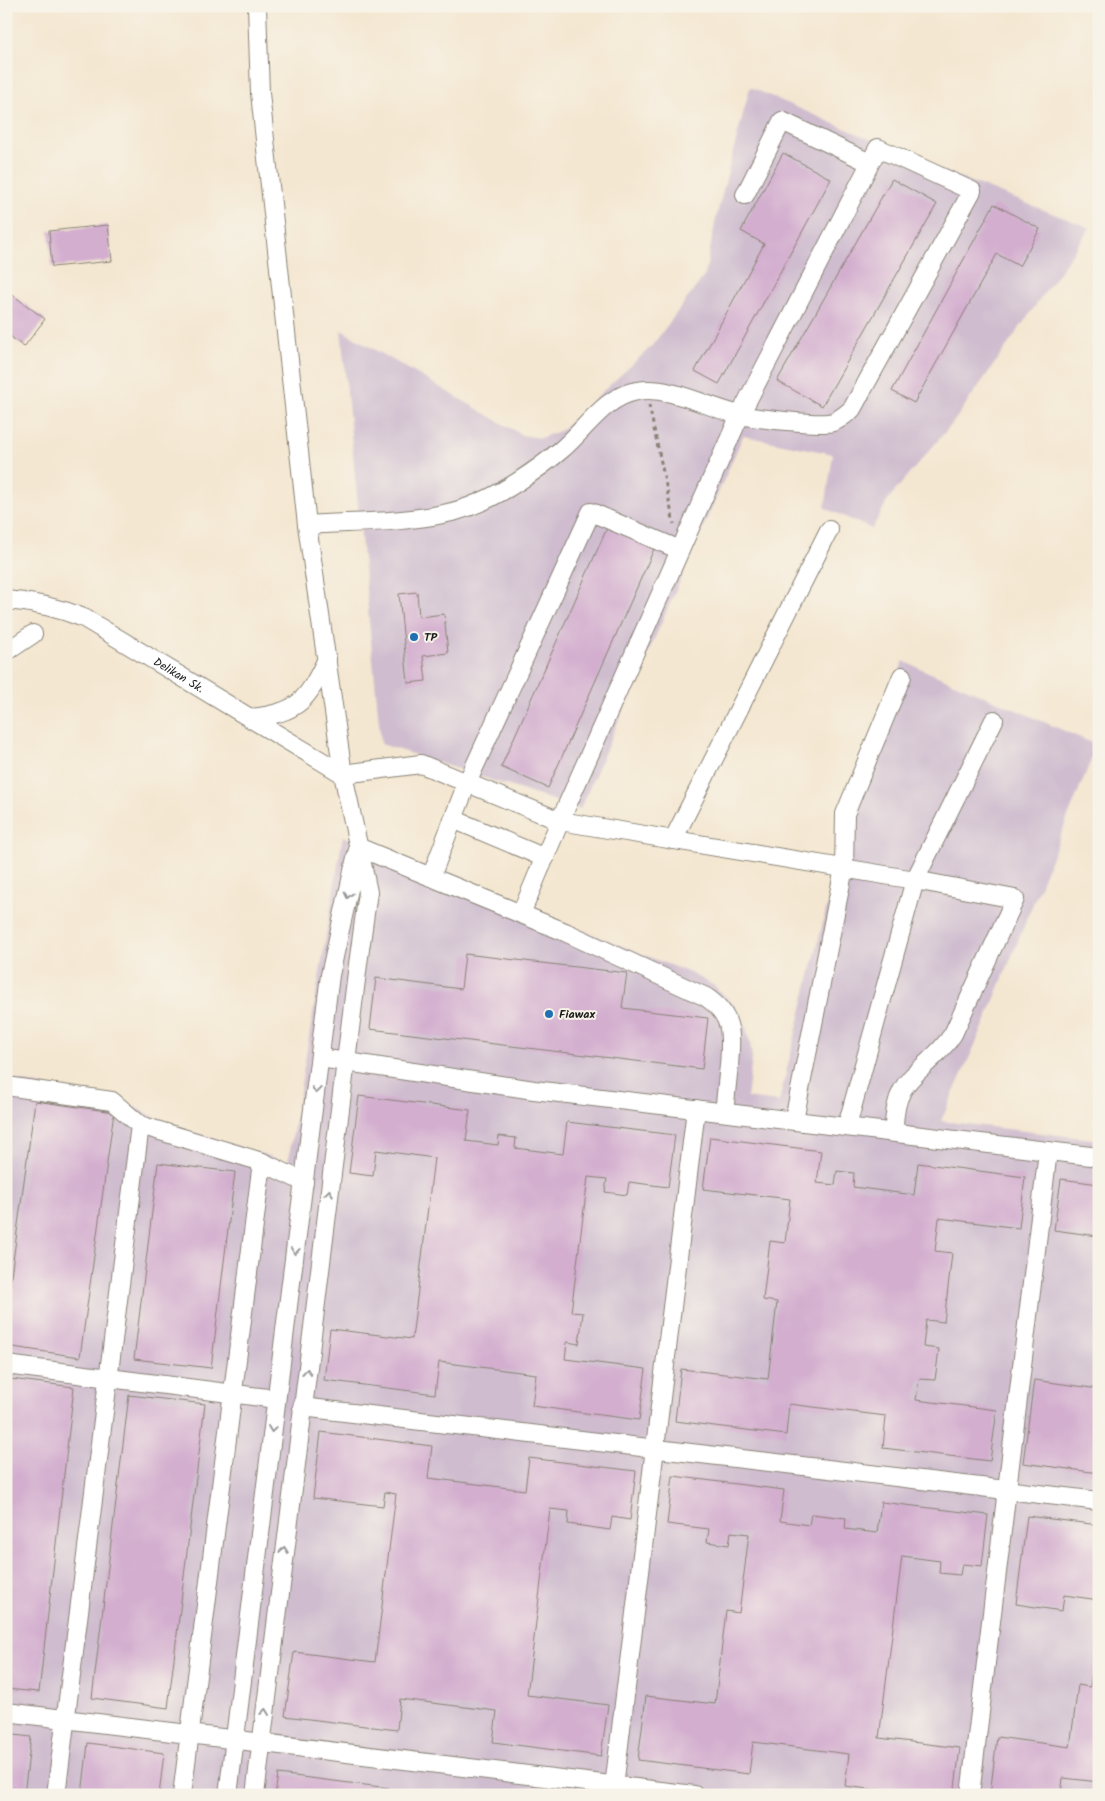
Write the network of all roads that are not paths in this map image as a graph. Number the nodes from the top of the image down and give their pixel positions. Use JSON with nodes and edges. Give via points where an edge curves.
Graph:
{"nodes":[{"id":1,"x":257,"y":6,"type":"edge"},
{"id":2,"x":870,"y":163,"type":"junction"},
{"id":3,"x":745,"y":195,"type":"dead end"},
{"id":4,"x":740,"y":415,"type":"junction"},
{"id":5,"x":307,"y":525,"type":"junction"},
{"id":6,"x":829,"y":530,"type":"dead end"},
{"id":7,"x":680,"y":550,"type":"junction"},
{"id":8,"x":6,"y":600,"type":"edge"},
{"id":9,"x":33,"y":634,"type":"dead end"},
{"id":10,"x":6,"y":652,"type":"edge"},
{"id":11,"x":327,"y":660,"type":"junction"},
{"id":12,"x":902,"y":676,"type":"dead end"},
{"id":13,"x":250,"y":718,"type":"junction"},
{"id":14,"x":994,"y":720,"type":"dead end"},
{"id":15,"x":343,"y":774,"type":"junction"},
{"id":16,"x":467,"y":783,"type":"junction"},
{"id":17,"x":453,"y":819,"type":"junction"},
{"id":18,"x":560,"y":821,"type":"junction"},
{"id":19,"x":673,"y":840,"type":"junction"},
{"id":20,"x":358,"y":847,"type":"junction"},
{"id":21,"x":545,"y":858,"type":"junction"},
{"id":22,"x":844,"y":868,"type":"junction"},
{"id":23,"x":430,"y":877,"type":"junction"},
{"id":24,"x":915,"y":880,"type":"junction"},
{"id":25,"x":521,"y":914,"type":"junction"},
{"id":26,"x":320,"y":1058,"type":"junction"},
{"id":27,"x":346,"y":1062,"type":"junction"},
{"id":28,"x":6,"y":1086,"type":"edge"},
{"id":29,"x":696,"y":1109,"type":"junction"},
{"id":30,"x":724,"y":1112,"type":"junction"},
{"id":31,"x":794,"y":1120,"type":"junction"},
{"id":32,"x":140,"y":1125,"type":"junction"},
{"id":33,"x":846,"y":1126,"type":"junction"},
{"id":34,"x":894,"y":1132,"type":"junction"},
{"id":35,"x":1048,"y":1151,"type":"junction"},
{"id":36,"x":1099,"y":1157,"type":"edge"},
{"id":37,"x":262,"y":1162,"type":"junction"},
{"id":38,"x":304,"y":1182,"type":"junction"},
{"id":39,"x":6,"y":1365,"type":"edge"},
{"id":40,"x":108,"y":1378,"type":"junction"},
{"id":41,"x":233,"y":1394,"type":"junction"},
{"id":42,"x":276,"y":1399,"type":"junction"},
{"id":43,"x":302,"y":1407,"type":"junction"},
{"id":44,"x":655,"y":1449,"type":"junction"},
{"id":45,"x":1007,"y":1490,"type":"junction"},
{"id":46,"x":1099,"y":1501,"type":"edge"},
{"id":47,"x":6,"y":1712,"type":"edge"},
{"id":48,"x":65,"y":1719,"type":"junction"},
{"id":49,"x":190,"y":1735,"type":"junction"},
{"id":50,"x":234,"y":1740,"type":"junction"},
{"id":51,"x":261,"y":1742,"type":"junction"},
{"id":52,"x":614,"y":1790,"type":"edge"},
{"id":53,"x":56,"y":1795,"type":"edge"},
{"id":54,"x":182,"y":1795,"type":"edge"},
{"id":55,"x":228,"y":1795,"type":"edge"},
{"id":56,"x":254,"y":1795,"type":"edge"},
{"id":57,"x":694,"y":1795,"type":"edge"},
{"id":58,"x":970,"y":1795,"type":"edge"}],
"edges":[{"from":1,"to":5,"type":"street","via":[[260,93]]},
{"from":2,"to":3,"type":"street","via":[[782,122]]},
{"from":2,"to":4,"type":"street"},
{"from":2,"to":4,"type":"street","via":[[878,148],[972,191],[852,409],[834,422],[818,424]]},
{"from":4,"to":5,"type":"street","via":[[664,392],[645,390],[624,395],[612,401],[537,469],[475,504],[426,517]]},
{"from":4,"to":7,"type":"street"},
{"from":5,"to":11,"type":"street"},
{"from":6,"to":19,"type":"street"},
{"from":7,"to":16,"type":"street","via":[[591,512]]},
{"from":7,"to":18,"type":"street"},
{"from":8,"to":13,"type":"street","name":"Delikan Sk.","via":[[44,604],[84,618]]},
{"from":9,"to":10,"type":"street"},
{"from":11,"to":13,"type":"street","via":[[312,689],[301,702],[276,715]]},
{"from":11,"to":15,"type":"street"},
{"from":12,"to":22,"type":"street","via":[[845,814]]},
{"from":13,"to":15,"type":"street","name":"Delikan Sk."},
{"from":14,"to":24,"type":"street"},
{"from":15,"to":16,"type":"street","via":[[421,764]]},
{"from":15,"to":20,"type":"street"},
{"from":16,"to":17,"type":"street"},
{"from":16,"to":18,"type":"street"},
{"from":17,"to":21,"type":"street"},
{"from":17,"to":23,"type":"street"},
{"from":18,"to":19,"type":"street"},
{"from":18,"to":21,"type":"street"},
{"from":19,"to":22,"type":"street"},
{"from":20,"to":23,"type":"street"},
{"from":20,"to":26,"type":"street","one_way":true,"via":[[330,975]]},
{"from":20,"to":27,"type":"street","via":[[368,892]]},
{"from":21,"to":25,"type":"street"},
{"from":22,"to":24,"type":"street"},
{"from":22,"to":31,"type":"street"},
{"from":23,"to":25,"type":"street"},
{"from":24,"to":33,"type":"street"},
{"from":24,"to":34,"type":"street","via":[[1016,899],[953,1034],[939,1052],[913,1074],[900,1092],[894,1112]]},
{"from":25,"to":30,"type":"street","via":[[714,1002],[725,1016],[731,1038]]},
{"from":26,"to":27,"type":"street"},
{"from":26,"to":38,"type":"street","one_way":true},
{"from":27,"to":29,"type":"street","via":[[534,1090]]},
{"from":43,"to":27,"type":"street","one_way":true},
{"from":28,"to":32,"type":"street","via":[[112,1101]]},
{"from":29,"to":30,"type":"street"},
{"from":29,"to":44,"type":"street"},
{"from":30,"to":31,"type":"street"},
{"from":31,"to":33,"type":"street"},
{"from":32,"to":37,"type":"street"},
{"from":32,"to":40,"type":"street"},
{"from":33,"to":34,"type":"street"},
{"from":34,"to":35,"type":"street"},
{"from":35,"to":36,"type":"street"},
{"from":35,"to":45,"type":"street"},
{"from":37,"to":38,"type":"street"},
{"from":37,"to":41,"type":"street"},
{"from":38,"to":42,"type":"street","one_way":true},
{"from":39,"to":40,"type":"street"},
{"from":40,"to":41,"type":"street"},
{"from":40,"to":48,"type":"street"},
{"from":41,"to":42,"type":"street"},
{"from":41,"to":49,"type":"street"},
{"from":42,"to":50,"type":"street","one_way":true},
{"from":43,"to":44,"type":"street"},
{"from":51,"to":43,"type":"street","one_way":true},
{"from":44,"to":45,"type":"street"},
{"from":44,"to":52,"type":"street"},
{"from":45,"to":46,"type":"street"},
{"from":45,"to":58,"type":"street"},
{"from":47,"to":48,"type":"street"},
{"from":48,"to":49,"type":"street"},
{"from":48,"to":53,"type":"street"},
{"from":49,"to":50,"type":"street"},
{"from":49,"to":54,"type":"street"},
{"from":50,"to":51,"type":"street"},
{"from":50,"to":55,"type":"street"},
{"from":51,"to":52,"type":"street"},
{"from":51,"to":56,"type":"street"},
{"from":52,"to":57,"type":"street"}]}
